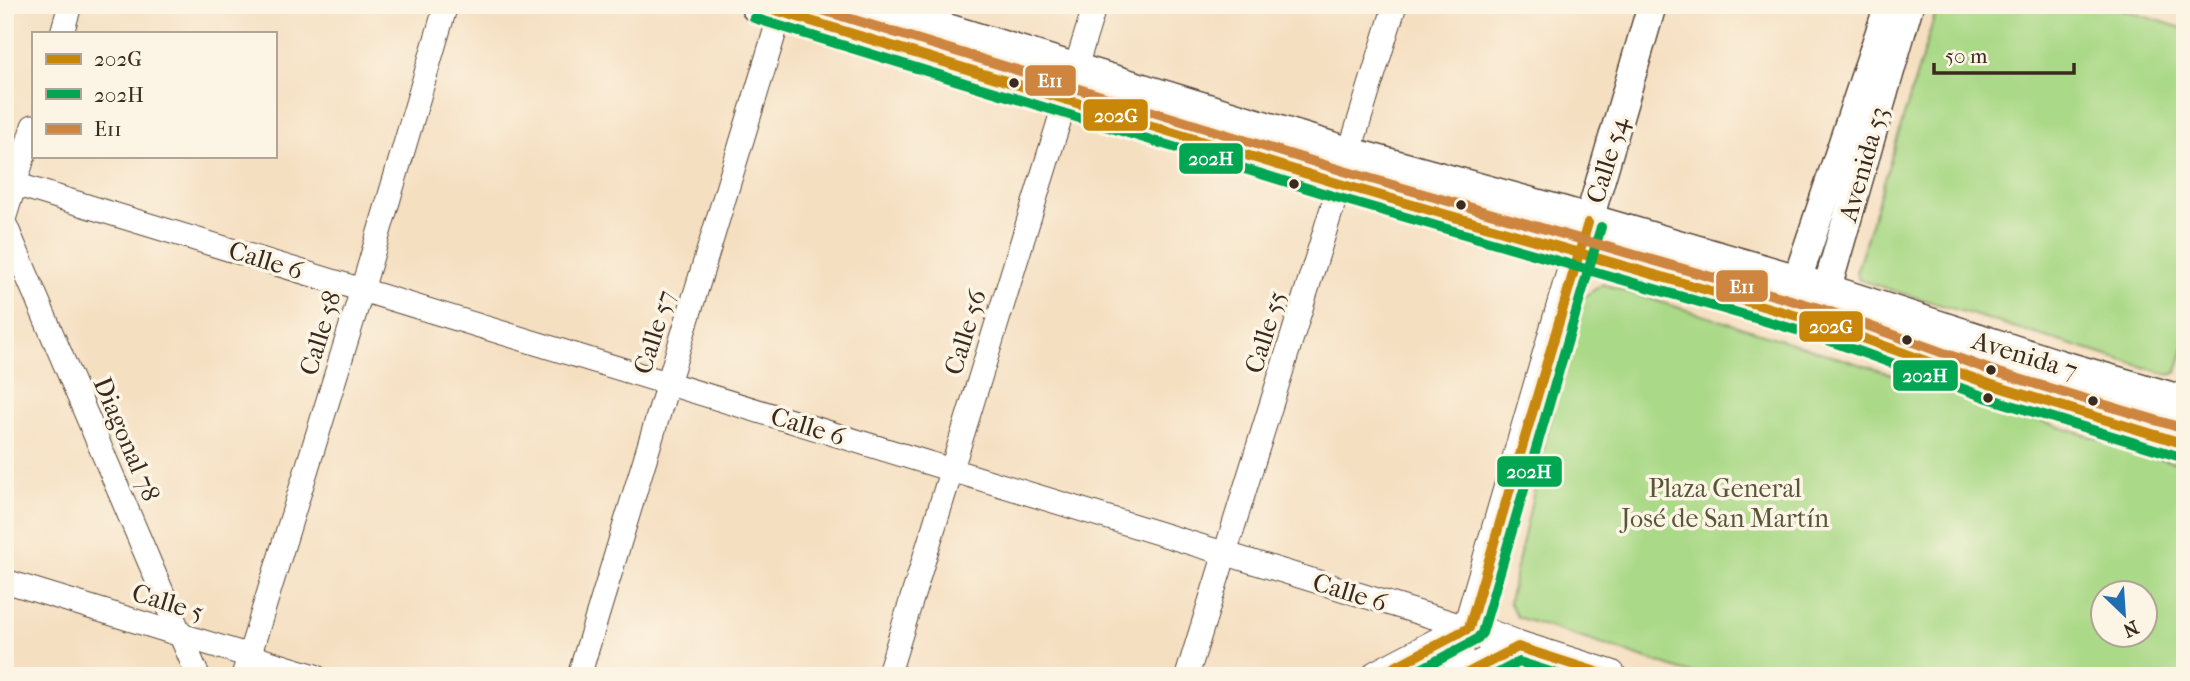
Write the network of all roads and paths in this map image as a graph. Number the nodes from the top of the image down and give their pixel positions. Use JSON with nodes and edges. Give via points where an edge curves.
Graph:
{"nodes":[{"id":1,"x":71,"y":5,"type":"edge"},
{"id":2,"x":446,"y":5,"type":"edge"},
{"id":3,"x":860,"y":5,"type":"edge"},
{"id":4,"x":1096,"y":5,"type":"edge"},
{"id":5,"x":1395,"y":5,"type":"edge"},
{"id":6,"x":1652,"y":5,"type":"edge"},
{"id":7,"x":1889,"y":5,"type":"edge"},
{"id":8,"x":1909,"y":5,"type":"edge"},
{"id":9,"x":774,"y":8,"type":"edge"},
{"id":10,"x":62,"y":32,"type":"edge"},
{"id":11,"x":1071,"y":86,"type":"junction"},
{"id":12,"x":32,"y":128,"type":"edge"},
{"id":13,"x":1344,"y":170,"type":"junction"},
{"id":14,"x":10,"y":182,"type":"edge"},
{"id":15,"x":5,"y":216,"type":"edge"},
{"id":16,"x":5,"y":224,"type":"edge"},
{"id":17,"x":1583,"y":237,"type":"junction"},
{"id":18,"x":362,"y":290,"type":"junction"},
{"id":19,"x":1807,"y":303,"type":"junction"},
{"id":20,"x":668,"y":383,"type":"junction"},
{"id":21,"x":2185,"y":404,"type":"edge"},
{"id":22,"x":2185,"y":444,"type":"edge"},
{"id":23,"x":951,"y":470,"type":"junction"},
{"id":24,"x":1225,"y":554,"type":"junction"},
{"id":25,"x":5,"y":581,"type":"edge"},
{"id":26,"x":1469,"y":628,"type":"junction"},
{"id":27,"x":180,"y":635,"type":"junction"},
{"id":28,"x":1518,"y":647,"type":"junction"},
{"id":29,"x":246,"y":666,"type":"edge"},
{"id":30,"x":198,"y":676,"type":"edge"},
{"id":31,"x":315,"y":676,"type":"edge"},
{"id":32,"x":579,"y":676,"type":"edge"},
{"id":33,"x":888,"y":676,"type":"edge"},
{"id":34,"x":1187,"y":676,"type":"edge"},
{"id":35,"x":1378,"y":676,"type":"edge"},
{"id":36,"x":1453,"y":676,"type":"edge"},
{"id":37,"x":1462,"y":676,"type":"edge"},
{"id":38,"x":1610,"y":676,"type":"edge"}],
"edges":[{"from":1,"to":10,"type":"street"},
{"from":2,"to":18,"type":"street","name":"Calle 58"},
{"from":3,"to":11,"type":"main road","name":"Avenida 7"},
{"from":4,"to":11,"type":"street","name":"Calle 56"},
{"from":5,"to":13,"type":"street","name":"Calle 55"},
{"from":6,"to":17,"type":"street","name":"Calle 54"},
{"from":7,"to":19,"type":"street","name":"Avenida 53"},
{"from":8,"to":19,"type":"street","name":"Avenida 53"},
{"from":9,"to":11,"type":"main road","name":"Avenida 7"},
{"from":9,"to":20,"type":"street","name":"Calle 57"},
{"from":11,"to":13,"type":"main road","name":"Avenida 7"},
{"from":11,"to":23,"type":"street","name":"Calle 56"},
{"from":12,"to":14,"type":"street"},
{"from":13,"to":17,"type":"main road","name":"Avenida 7"},
{"from":13,"to":24,"type":"street","name":"Calle 55"},
{"from":14,"to":15,"type":"street"},
{"from":14,"to":18,"type":"street","name":"Calle 6"},
{"from":16,"to":27,"type":"street","name":"Diagonal 78"},
{"from":17,"to":19,"type":"main road","name":"Avenida 7","via":[[1752,302]]},
{"from":17,"to":26,"type":"main road","name":"Calle 54"},
{"from":18,"to":20,"type":"street","name":"Calle 6"},
{"from":18,"to":29,"type":"street","name":"Calle 58"},
{"from":19,"to":21,"type":"main road","name":"Avenida 7","via":[[1885,310]]},
{"from":19,"to":22,"type":"main road","name":"Avenida 7","via":[[1992,385]]},
{"from":20,"to":23,"type":"street","name":"Calle 6"},
{"from":20,"to":32,"type":"street","name":"Calle 57"},
{"from":23,"to":24,"type":"street","name":"Calle 6"},
{"from":23,"to":33,"type":"street","name":"Calle 56"},
{"from":24,"to":26,"type":"street","name":"Calle 6"},
{"from":24,"to":34,"type":"street","name":"Calle 55"},
{"from":25,"to":27,"type":"street","name":"Calle 5"},
{"from":26,"to":28,"type":"main road","name":"Calle 6"},
{"from":26,"to":35,"type":"main road"},
{"from":26,"to":36,"type":"street","name":"Calle 54"},
{"from":27,"to":29,"type":"street","name":"Calle 5"},
{"from":27,"to":30,"type":"street","name":"Diagonal 78"},
{"from":28,"to":37,"type":"main road"},
{"from":28,"to":38,"type":"main road","name":"Calle 6"},
{"from":29,"to":31,"type":"street","name":"Calle 5"}]}
